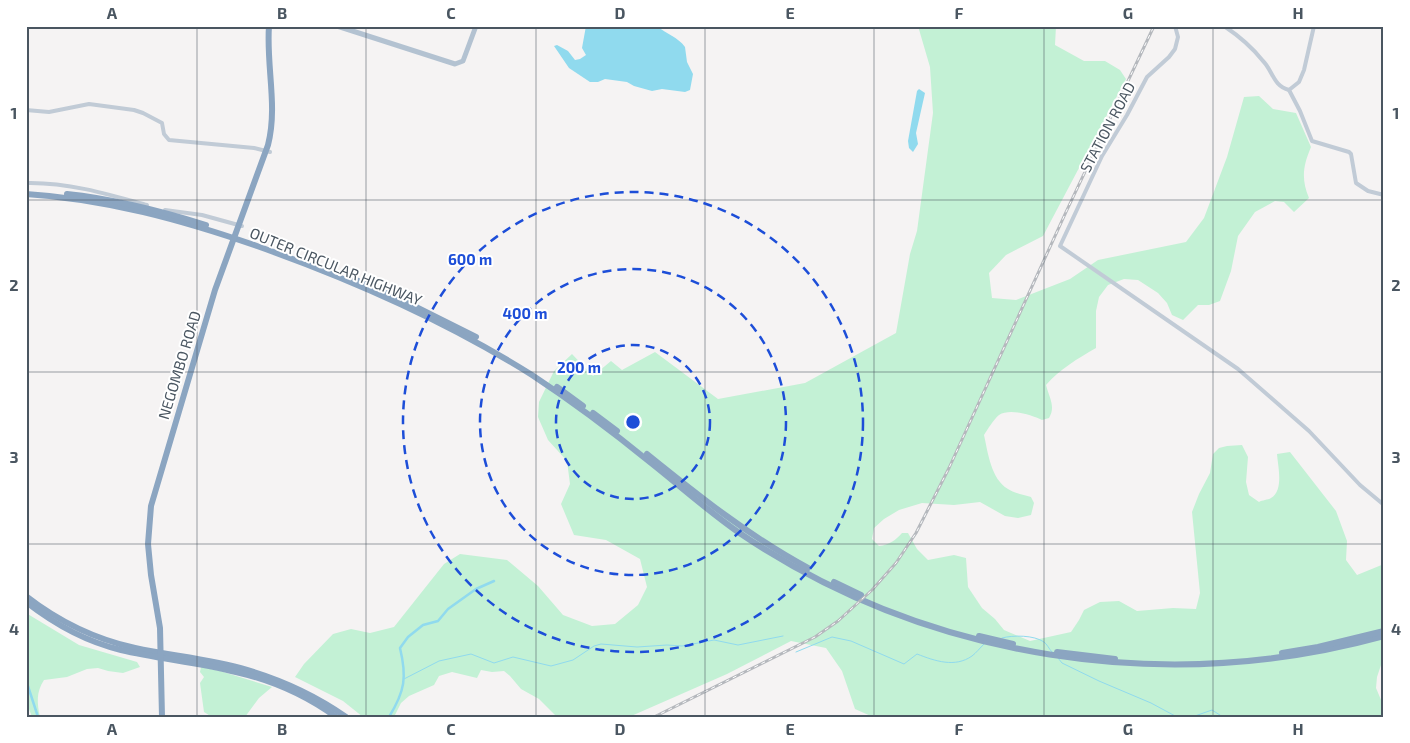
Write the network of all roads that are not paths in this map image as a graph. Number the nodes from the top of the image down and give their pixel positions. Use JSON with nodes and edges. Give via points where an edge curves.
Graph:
{"nodes":[{"id":1,"x":268,"y":26,"type":"edge"},
{"id":2,"x":272,"y":26,"type":"edge"},
{"id":3,"x":337,"y":26,"type":"edge"},
{"id":4,"x":476,"y":26,"type":"edge"},
{"id":5,"x":1175,"y":26,"type":"edge"},
{"id":6,"x":1224,"y":26,"type":"edge"},
{"id":7,"x":1314,"y":26,"type":"edge"},
{"id":8,"x":1289,"y":90,"type":"junction"},
{"id":9,"x":26,"y":110,"type":"edge"},
{"id":10,"x":268,"y":152,"type":"junction"},
{"id":11,"x":26,"y":183,"type":"edge"},
{"id":12,"x":26,"y":190,"type":"edge"},
{"id":13,"x":26,"y":194,"type":"edge"},
{"id":14,"x":1384,"y":196,"type":"edge"},
{"id":15,"x":240,"y":225,"type":"junction"},
{"id":16,"x":1384,"y":506,"type":"edge"},
{"id":17,"x":26,"y":596,"type":"edge"},
{"id":18,"x":26,"y":602,"type":"edge"},
{"id":19,"x":1384,"y":631,"type":"edge"},
{"id":20,"x":1384,"y":636,"type":"edge"},
{"id":21,"x":164,"y":717,"type":"edge"},
{"id":22,"x":336,"y":717,"type":"edge"},
{"id":23,"x":346,"y":717,"type":"edge"}],
"edges":[{"from":1,"to":10,"type":"highway","name":"NEGOMBO ROAD","via":[[272,122]]},
{"from":2,"to":10,"type":"highway","name":"NEGOMBO ROAD","via":[[275,112],[273,142]]},
{"from":3,"to":4,"type":"main road","via":[[455,64],[463,61]]},
{"from":5,"to":16,"type":"street","name":"STATION ROAD","via":[[1178,36],[1174,49],[1147,77],[1102,156],[1060,246],[1238,369],[1309,431]]},
{"from":6,"to":8,"type":"street","via":[[1265,62],[1279,86]]},
{"from":7,"to":8,"type":"street","via":[[1304,70],[1299,82]]},
{"from":8,"to":14,"type":"street","via":[[1312,141],[1349,152],[1356,183]]},
{"from":9,"to":10,"type":"street","via":[[49,112],[89,104],[134,110],[162,123],[169,140]]},
{"from":10,"to":15,"type":"highway","name":"NEGOMBO ROAD"},
{"from":11,"to":15,"type":"street","via":[[94,191]]},
{"from":12,"to":19,"type":"highway","name":"OUTER CIRCULAR HIGHWAY","via":[[93,197],[185,218],[282,251],[404,300],[544,378],[606,422],[713,508],[764,543],[847,588],[961,631],[1036,649],[1138,660],[1224,659],[1282,653]]},
{"from":13,"to":20,"type":"highway","name":"OUTER CIRCULAR HIGHWAY","via":[[91,201],[181,222],[281,255],[404,305],[533,376],[610,430],[712,512],[765,549],[846,593],[917,622],[1035,653],[1138,665],[1265,660]]},
{"from":15,"to":21,"type":"highway","name":"NEGOMBO ROAD","via":[[151,506],[149,558],[163,648]]},
{"from":17,"to":23,"type":"highway","via":[[68,624],[104,640],[247,670],[299,690]]},
{"from":18,"to":22,"type":"highway","via":[[59,624],[100,643],[119,650],[257,678],[290,691]]}]}
